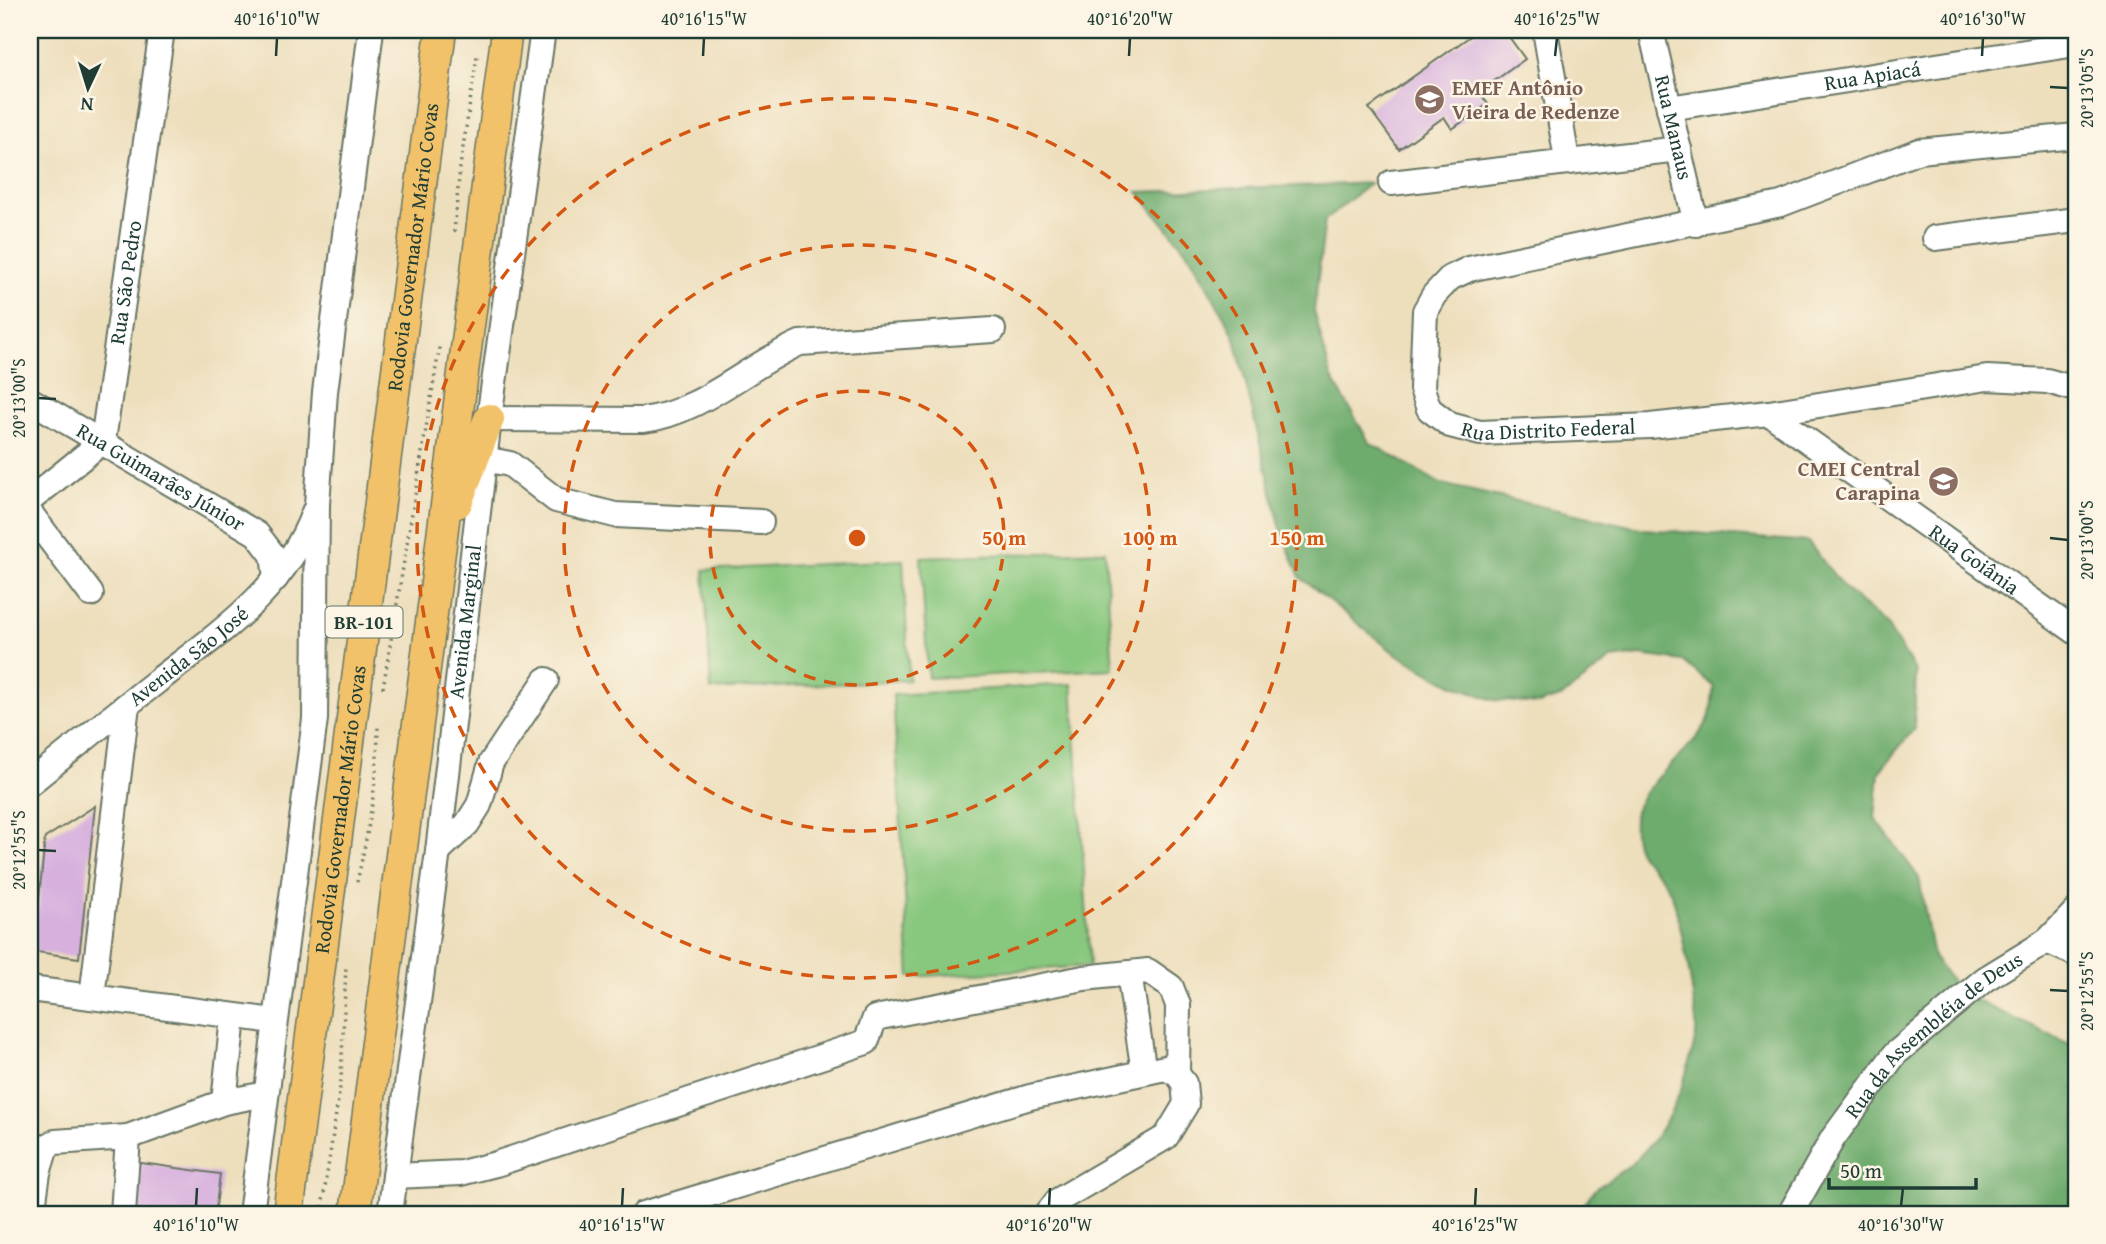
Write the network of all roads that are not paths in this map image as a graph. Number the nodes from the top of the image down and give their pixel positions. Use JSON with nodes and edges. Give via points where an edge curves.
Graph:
{"nodes":[{"id":1,"x":162,"y":30,"type":"edge"},
{"id":2,"x":371,"y":30,"type":"edge"},
{"id":3,"x":441,"y":30,"type":"edge"},
{"id":4,"x":507,"y":30,"type":"edge"},
{"id":5,"x":543,"y":30,"type":"edge"},
{"id":6,"x":1545,"y":30,"type":"edge"},
{"id":7,"x":1651,"y":30,"type":"edge"},
{"id":8,"x":2076,"y":44,"type":"edge"},
{"id":9,"x":1669,"y":108,"type":"junction"},
{"id":10,"x":2076,"y":136,"type":"edge"},
{"id":11,"x":1679,"y":149,"type":"junction"},
{"id":12,"x":1567,"y":160,"type":"junction"},
{"id":13,"x":1391,"y":183,"type":"dead end"},
{"id":14,"x":2076,"y":220,"type":"edge"},
{"id":15,"x":1696,"y":224,"type":"junction"},
{"id":16,"x":1935,"y":238,"type":"dead end"},
{"id":17,"x":993,"y":330,"type":"dead end"},
{"id":18,"x":2076,"y":389,"type":"edge"},
{"id":19,"x":30,"y":400,"type":"edge"},
{"id":20,"x":1769,"y":413,"type":"junction"},
{"id":21,"x":489,"y":419,"type":"junction"},
{"id":22,"x":103,"y":441,"type":"junction"},
{"id":23,"x":484,"y":459,"type":"junction"},
{"id":24,"x":30,"y":500,"type":"edge"},
{"id":25,"x":317,"y":505,"type":"junction"},
{"id":26,"x":30,"y":513,"type":"edge"},
{"id":27,"x":761,"y":522,"type":"dead end"},
{"id":28,"x":257,"y":534,"type":"junction"},
{"id":29,"x":305,"y":534,"type":"junction"},
{"id":30,"x":439,"y":549,"type":"junction"},
{"id":31,"x":276,"y":578,"type":"junction"},
{"id":32,"x":90,"y":594,"type":"dead end"},
{"id":33,"x":2076,"y":632,"type":"edge"},
{"id":34,"x":547,"y":680,"type":"dead end"},
{"id":35,"x":127,"y":705,"type":"junction"},
{"id":36,"x":30,"y":783,"type":"edge"},
{"id":37,"x":438,"y":851,"type":"junction"},
{"id":38,"x":2076,"y":911,"type":"edge"},
{"id":39,"x":2047,"y":941,"type":"junction"},
{"id":40,"x":2076,"y":954,"type":"edge"},
{"id":41,"x":1129,"y":973,"type":"junction"},
{"id":42,"x":30,"y":989,"type":"edge"},
{"id":43,"x":92,"y":997,"type":"junction"},
{"id":44,"x":233,"y":1017,"type":"junction"},
{"id":45,"x":274,"y":1021,"type":"junction"},
{"id":46,"x":1144,"y":1072,"type":"junction"},
{"id":47,"x":1177,"y":1074,"type":"junction"},
{"id":48,"x":266,"y":1094,"type":"junction"},
{"id":49,"x":224,"y":1102,"type":"junction"},
{"id":50,"x":128,"y":1137,"type":"junction"},
{"id":51,"x":395,"y":1176,"type":"junction"},
{"id":52,"x":32,"y":1214,"type":"edge"},
{"id":53,"x":123,"y":1214,"type":"edge"},
{"id":54,"x":251,"y":1214,"type":"edge"},
{"id":55,"x":288,"y":1214,"type":"edge"},
{"id":56,"x":355,"y":1214,"type":"edge"},
{"id":57,"x":390,"y":1214,"type":"edge"},
{"id":58,"x":644,"y":1214,"type":"edge"},
{"id":59,"x":1047,"y":1214,"type":"edge"},
{"id":60,"x":1790,"y":1214,"type":"edge"}],
"edges":[{"from":1,"to":22,"type":"street","name":"Rua São Pedro"},
{"from":2,"to":25,"type":"street","via":[[325,392]]},
{"from":3,"to":55,"type":"main road","name":"Rodovia Governador Mário Covas","number":"BR-101"},
{"from":4,"to":30,"type":"main road","number":"BR-101"},
{"from":5,"to":21,"type":"street","name":"Avenida Marginal"},
{"from":6,"to":12,"type":"street"},
{"from":7,"to":9,"type":"street","name":"Rua Manaus"},
{"from":8,"to":9,"type":"street","name":"Rua Apiacá"},
{"from":9,"to":11,"type":"street","name":"Rua Manaus"},
{"from":10,"to":15,"type":"street","name":"Rua Distrito Federal","via":[[1919,151],[1781,204]]},
{"from":11,"to":12,"type":"street"},
{"from":11,"to":15,"type":"street","name":"Rua Manaus"},
{"from":12,"to":13,"type":"street"},
{"from":14,"to":16,"type":"street"},
{"from":15,"to":20,"type":"street","name":"Rua Distrito Federal","via":[[1469,269],[1450,278],[1425,311],[1422,389],[1429,409],[1450,425],[1480,433],[1650,426]]},
{"from":17,"to":21,"type":"street","via":[[800,343],[666,418]]},
{"from":18,"to":20,"type":"street","name":"Rua Distrito Federal","via":[[2047,381],[1987,378]]},
{"from":19,"to":22,"type":"street","name":"Rua Guimarães Júnior"},
{"from":20,"to":33,"type":"street","name":"Rua Goiânia"},
{"from":21,"to":23,"type":"street","name":"Avenida Marginal"},
{"from":21,"to":30,"type":"main road"},
{"from":22,"to":24,"type":"street"},
{"from":22,"to":28,"type":"street","name":"Rua Guimarães Júnior"},
{"from":23,"to":27,"type":"street","via":[[510,464],[556,500],[615,515]]},
{"from":23,"to":37,"type":"street","name":"Avenida Marginal"},
{"from":25,"to":29,"type":"street","name":"Avenida São José"},
{"from":25,"to":45,"type":"street","via":[[315,719]]},
{"from":26,"to":32,"type":"street"},
{"from":28,"to":29,"type":"street","name":"Rua Guimarães Júnior"},
{"from":28,"to":31,"type":"street","name":"Rua Guimarães Júnior","via":[[273,555]]},
{"from":29,"to":31,"type":"street","name":"Avenida São José"},
{"from":30,"to":56,"type":"main road","number":"BR-101"},
{"from":31,"to":35,"type":"street","name":"Avenida São José","via":[[257,602]]},
{"from":34,"to":37,"type":"street","via":[[491,763],[479,806]]},
{"from":35,"to":36,"type":"street","name":"Avenida São José"},
{"from":35,"to":43,"type":"street"},
{"from":37,"to":51,"type":"street","name":"Avenida Marginal"},
{"from":38,"to":39,"type":"street"},
{"from":39,"to":40,"type":"street"},
{"from":39,"to":60,"type":"street","name":"Rua da Assembléia de Deus","via":[[1986,979],[1895,1054],[1833,1138]]},
{"from":41,"to":46,"type":"street"},
{"from":41,"to":47,"type":"street","via":[[1148,971],[1171,987],[1178,1005]]},
{"from":41,"to":51,"type":"street","via":[[875,1018],[866,1042],[496,1164],[461,1173]]},
{"from":42,"to":43,"type":"street"},
{"from":43,"to":44,"type":"street"},
{"from":44,"to":45,"type":"street"},
{"from":44,"to":49,"type":"street"},
{"from":45,"to":48,"type":"street"},
{"from":46,"to":47,"type":"street","via":[[1165,1068]]},
{"from":46,"to":58,"type":"street","via":[[1030,1097]]},
{"from":47,"to":59,"type":"street","via":[[1184,1083],[1186,1104],[1166,1137],[1057,1201]]},
{"from":48,"to":49,"type":"street"},
{"from":48,"to":54,"type":"street"},
{"from":49,"to":50,"type":"street"},
{"from":50,"to":52,"type":"street","via":[[55,1142],[46,1147]]},
{"from":50,"to":53,"type":"street"},
{"from":51,"to":57,"type":"street","name":"Avenida Marginal"}]}
